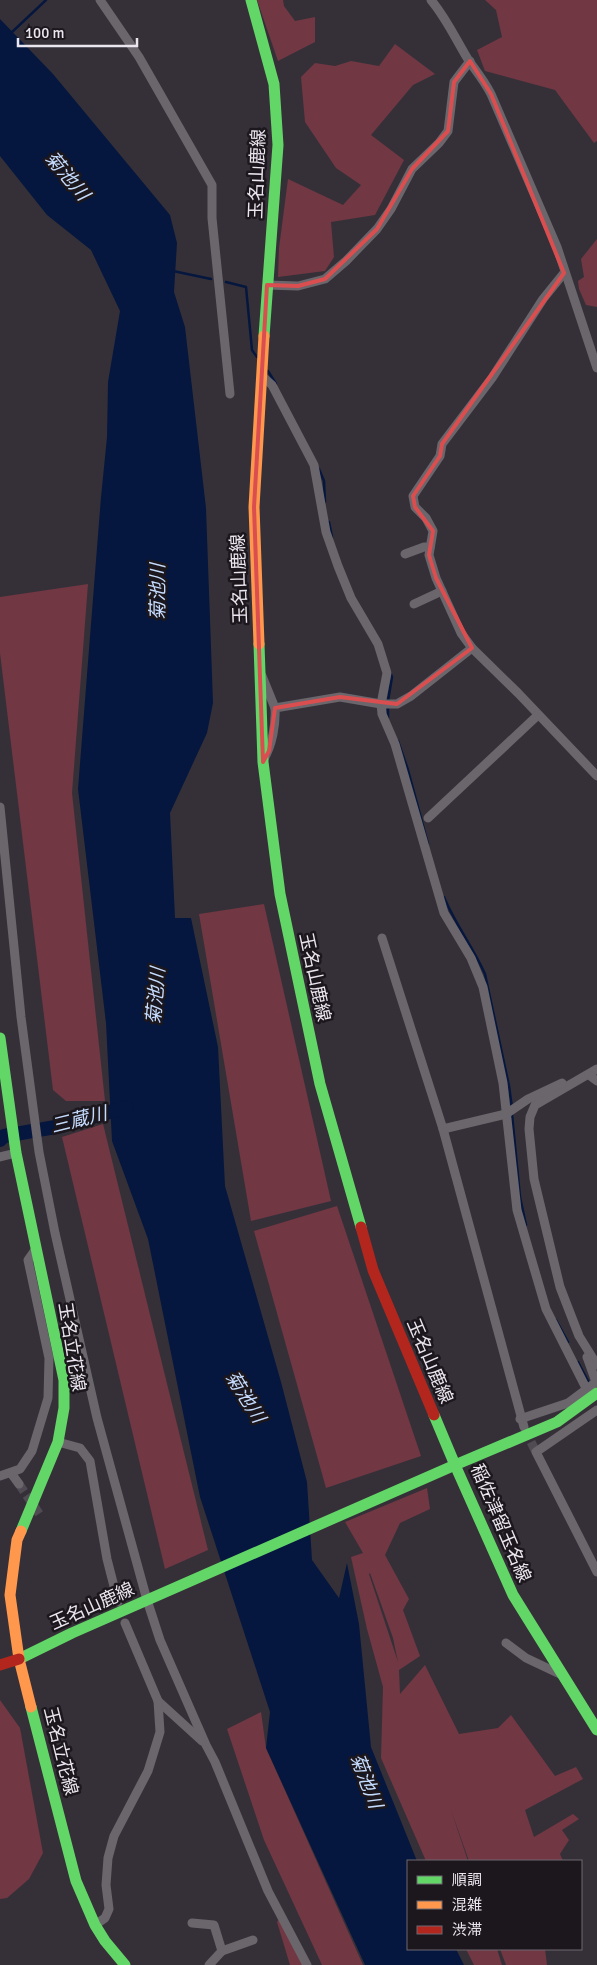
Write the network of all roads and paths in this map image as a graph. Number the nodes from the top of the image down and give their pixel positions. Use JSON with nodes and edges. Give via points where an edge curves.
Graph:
{"nodes":[{"id":1,"x":100,"y":0,"type":"edge"},
{"id":2,"x":251,"y":0,"type":"edge"},
{"id":3,"x":431,"y":0,"type":"edge"},
{"id":4,"x":470,"y":61,"type":"junction"},
{"id":5,"x":564,"y":273,"type":"junction"},
{"id":6,"x":267,"y":284,"type":"junction"},
{"id":7,"x":597,"y":368,"type":"edge"},
{"id":8,"x":262,"y":374,"type":"junction"},
{"id":9,"x":230,"y":394,"type":"dead end"},
{"id":10,"x":430,"y":547,"type":"junction"},
{"id":11,"x":405,"y":554,"type":"dead end"},
{"id":12,"x":442,"y":591,"type":"junction"},
{"id":13,"x":414,"y":604,"type":"dead end"},
{"id":14,"x":472,"y":648,"type":"junction"},
{"id":15,"x":259,"y":671,"type":"junction"},
{"id":16,"x":381,"y":704,"type":"junction"},
{"id":17,"x":275,"y":708,"type":"junction"},
{"id":18,"x":538,"y":715,"type":"junction"},
{"id":19,"x":263,"y":762,"type":"junction"},
{"id":20,"x":597,"y":776,"type":"edge"},
{"id":21,"x":0,"y":807,"type":"edge"},
{"id":22,"x":428,"y":818,"type":"dead end"},
{"id":23,"x":382,"y":938,"type":"dead end"},
{"id":24,"x":0,"y":1038,"type":"edge"},
{"id":25,"x":2,"y":1064,"type":"edge"},
{"id":26,"x":597,"y":1069,"type":"edge"},
{"id":27,"x":589,"y":1074,"type":"junction"},
{"id":28,"x":3,"y":1079,"type":"edge"},
{"id":29,"x":597,"y":1081,"type":"edge"},
{"id":30,"x":570,"y":1085,"type":"junction"},
{"id":31,"x":506,"y":1114,"type":"junction"},
{"id":32,"x":443,"y":1129,"type":"junction"},
{"id":33,"x":16,"y":1153,"type":"junction"},
{"id":34,"x":0,"y":1157,"type":"edge"},
{"id":35,"x":35,"y":1250,"type":"junction"},
{"id":36,"x":579,"y":1336,"type":"junction"},
{"id":37,"x":597,"y":1365,"type":"edge"},
{"id":38,"x":592,"y":1392,"type":"edge"},
{"id":39,"x":597,"y":1410,"type":"edge"},
{"id":40,"x":58,"y":1442,"type":"junction"},
{"id":41,"x":455,"y":1465,"type":"junction"},
{"id":42,"x":11,"y":1473,"type":"junction"},
{"id":43,"x":0,"y":1476,"type":"edge"},
{"id":44,"x":19,"y":1484,"type":"tunnel mouth"},
{"id":45,"x":597,"y":1572,"type":"edge"},
{"id":46,"x":150,"y":1599,"type":"junction"},
{"id":47,"x":118,"y":1602,"type":"dead end"},
{"id":48,"x":125,"y":1623,"type":"dead end"},
{"id":49,"x":506,"y":1643,"type":"dead end"},
{"id":50,"x":19,"y":1659,"type":"junction"},
{"id":51,"x":0,"y":1665,"type":"edge"},
{"id":52,"x":562,"y":1675,"type":"junction"},
{"id":53,"x":158,"y":1701,"type":"junction"},
{"id":54,"x":597,"y":1730,"type":"edge"},
{"id":55,"x":206,"y":1745,"type":"junction"},
{"id":56,"x":192,"y":1923,"type":"dead end"},
{"id":57,"x":96,"y":1925,"type":"junction"},
{"id":58,"x":253,"y":1940,"type":"dead end"},
{"id":59,"x":222,"y":1951,"type":"junction"},
{"id":60,"x":125,"y":1965,"type":"edge"},
{"id":61,"x":209,"y":1965,"type":"edge"},
{"id":62,"x":307,"y":1965,"type":"edge"}],
"edges":[{"from":1,"to":9,"type":"street","via":[[139,57],[212,185],[212,218]]},
{"from":2,"to":6,"type":"main road","name":"玉名山鹿線","via":[[274,84],[278,146]]},
{"from":3,"to":4,"type":"street","via":[[443,14]]},
{"from":4,"to":5,"type":"street","via":[[491,94],[557,247]]},
{"from":4,"to":6,"type":"street","via":[[454,82],[448,131],[412,169],[377,229],[325,279],[298,286]]},
{"from":5,"to":7,"type":"street"},
{"from":5,"to":10,"type":"street","via":[[442,444],[440,456],[413,496],[414,507],[426,518],[433,531]]},
{"from":6,"to":8,"type":"main road","name":"玉名山鹿線"},
{"from":8,"to":15,"type":"main road","name":"玉名山鹿線","via":[[254,507]]},
{"from":8,"to":16,"type":"street","via":[[272,385],[314,465],[326,532],[351,598],[378,644],[387,673]]},
{"from":10,"to":11,"type":"street"},
{"from":10,"to":12,"type":"street","via":[[429,555]]},
{"from":12,"to":13,"type":"street"},
{"from":12,"to":14,"type":"street","via":[[461,633]]},
{"from":14,"to":16,"type":"street","via":[[411,696],[397,704]]},
{"from":14,"to":18,"type":"street"},
{"from":15,"to":17,"type":"street"},
{"from":15,"to":19,"type":"main road","name":"玉名山鹿線"},
{"from":16,"to":17,"type":"street","via":[[340,697]]},
{"from":16,"to":31,"type":"street","via":[[444,913],[471,958],[483,987],[503,1083]]},
{"from":17,"to":19,"type":"street","via":[[269,751]]},
{"from":18,"to":20,"type":"street"},
{"from":18,"to":22,"type":"street"},
{"from":19,"to":41,"type":"main road","name":"玉名山鹿線","via":[[280,894],[320,1084],[373,1270]]},
{"from":21,"to":46,"type":"street","via":[[37,1139],[97,1418]]},
{"from":23,"to":32,"type":"street"},
{"from":24,"to":25,"type":"main road","name":"玉名立花線"},
{"from":25,"to":28,"type":"main road","name":"玉名立花線"},
{"from":26,"to":27,"type":"street"},
{"from":27,"to":29,"type":"street"},
{"from":27,"to":30,"type":"street"},
{"from":28,"to":33,"type":"main road","name":"玉名立花線"},
{"from":30,"to":31,"type":"street","via":[[562,1083]]},
{"from":30,"to":36,"type":"street","via":[[535,1106],[529,1129],[534,1178],[551,1255]]},
{"from":31,"to":32,"type":"street"},
{"from":31,"to":38,"type":"street","via":[[517,1210],[546,1308]]},
{"from":32,"to":38,"type":"street","via":[[522,1423]]},
{"from":33,"to":34,"type":"street"},
{"from":33,"to":35,"type":"main road","name":"玉名立花線"},
{"from":35,"to":40,"type":"main road","name":"玉名立花線","via":[[64,1380],[64,1408]]},
{"from":35,"to":42,"type":"street","via":[[28,1260],[49,1358],[48,1398],[32,1451],[20,1469]]},
{"from":36,"to":37,"type":"street"},
{"from":36,"to":38,"type":"street","via":[[596,1382]]},
{"from":38,"to":41,"type":"main road","name":"稲佐津留玉名線","via":[[557,1422]]},
{"from":39,"to":45,"type":"street","via":[[536,1452]]},
{"from":40,"to":47,"type":"street","via":[[80,1448],[90,1461],[107,1560]]},
{"from":40,"to":50,"type":"main road","name":"玉名立花線","via":[[17,1540],[10,1595]]},
{"from":41,"to":46,"type":"main road","name":"玉名山鹿線"},
{"from":41,"to":52,"type":"main road","name":"稲佐津留玉名線","via":[[512,1595]]},
{"from":42,"to":43,"type":"street"},
{"from":42,"to":44,"type":"street"},
{"from":46,"to":50,"type":"main road","name":"玉名山鹿線"},
{"from":46,"to":55,"type":"street","via":[[160,1640]]},
{"from":48,"to":53,"type":"street"},
{"from":49,"to":52,"type":"street","via":[[526,1658]]},
{"from":50,"to":51,"type":"main road","name":"玉名山鹿線"},
{"from":50,"to":57,"type":"main road","name":"玉名立花線","via":[[76,1881]]},
{"from":52,"to":54,"type":"main road","name":"稲佐津留玉名線"},
{"from":53,"to":55,"type":"street"},
{"from":53,"to":57,"type":"street","via":[[160,1732],[155,1753],[114,1836],[106,1885],[109,1909],[105,1918]]},
{"from":55,"to":62,"type":"street","via":[[268,1890]]},
{"from":56,"to":59,"type":"street","via":[[214,1925]]},
{"from":57,"to":60,"type":"main road","name":"玉名立花線"},
{"from":58,"to":59,"type":"street"},
{"from":59,"to":61,"type":"street"}]}
